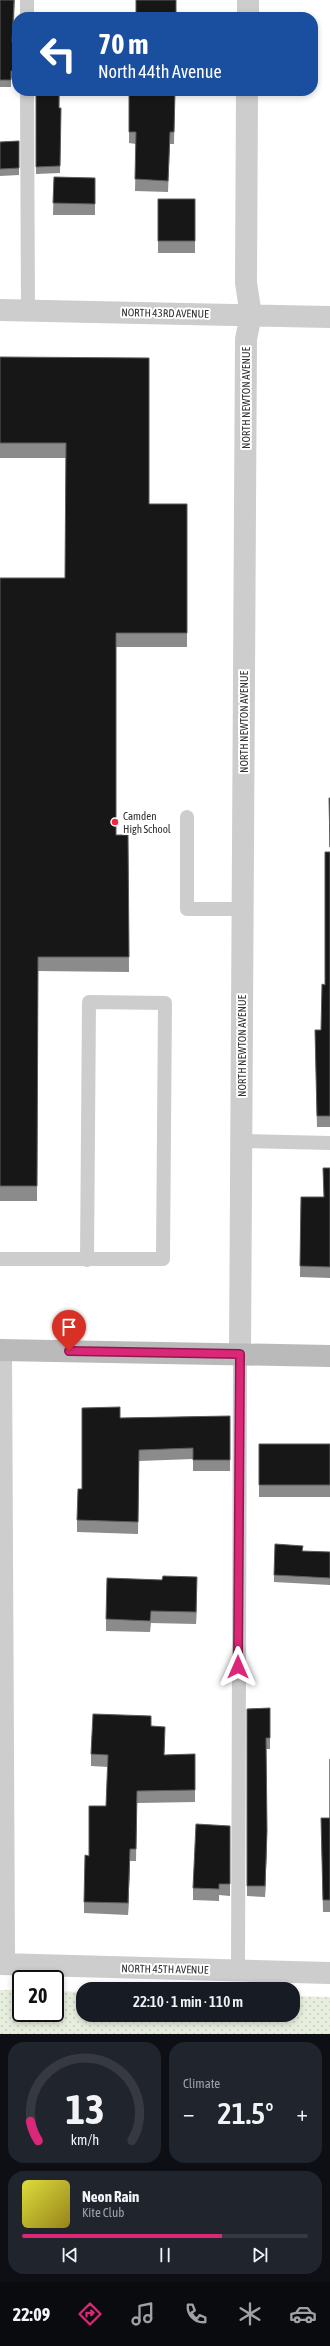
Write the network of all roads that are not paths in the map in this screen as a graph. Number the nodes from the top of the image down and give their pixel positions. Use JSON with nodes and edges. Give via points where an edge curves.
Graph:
{"nodes":[{"id":1,"x":27,"y":0,"type":"edge"},
{"id":2,"x":248,"y":0,"type":"edge"},
{"id":3,"x":27,"y":12,"type":"edge"},
{"id":4,"x":248,"y":12,"type":"edge"},
{"id":5,"x":27,"y":96,"type":"edge"},
{"id":6,"x":248,"y":96,"type":"edge"},
{"id":7,"x":0,"y":310,"type":"edge"},
{"id":8,"x":28,"y":311,"type":"junction"},
{"id":9,"x":251,"y":315,"type":"junction"},
{"id":10,"x":330,"y":317,"type":"edge"},
{"id":11,"x":187,"y":817,"type":"dead end"},
{"id":12,"x":243,"y":909,"type":"junction"},
{"id":13,"x":241,"y":1141,"type":"junction"},
{"id":14,"x":330,"y":1143,"type":"edge"},
{"id":15,"x":0,"y":1259,"type":"edge"},
{"id":16,"x":87,"y":1260,"type":"junction"},
{"id":17,"x":0,"y":1350,"type":"edge"},
{"id":18,"x":240,"y":1354,"type":"junction"},
{"id":19,"x":330,"y":1356,"type":"edge"},
{"id":20,"x":1,"y":1572,"type":"edge"},
{"id":21,"x":0,"y":1964,"type":"edge"},
{"id":22,"x":238,"y":1970,"type":"junction"},
{"id":23,"x":330,"y":1973,"type":"edge"}],
"edges":[{"from":1,"to":3,"type":"lane"},
{"from":2,"to":4,"type":"street"},
{"from":5,"to":8,"type":"lane"},
{"from":6,"to":9,"type":"street","name":"NORTH NEWTON AVENUE","via":[[246,283]]},
{"from":7,"to":8,"type":"street","name":"NORTH 43RD AVENUE"},
{"from":8,"to":9,"type":"street","name":"NORTH 43RD AVENUE"},
{"from":9,"to":10,"type":"street","name":"NORTH 43RD AVENUE"},
{"from":9,"to":12,"type":"street","name":"NORTH NEWTON AVENUE","via":[[246,339]]},
{"from":11,"to":12,"type":"lane","via":[[187,909]]},
{"from":12,"to":13,"type":"street","name":"NORTH NEWTON AVENUE"},
{"from":13,"to":14,"type":"lane"},
{"from":13,"to":18,"type":"street","name":"NORTH NEWTON AVENUE"},
{"from":15,"to":16,"type":"lane"},
{"from":16,"to":16,"type":"lane","via":[[89,1002],[165,1003],[163,1259]]},
{"from":17,"to":18,"type":"street"},
{"from":17,"to":20,"type":"street"},
{"from":18,"to":19,"type":"street"},
{"from":18,"to":22,"type":"lane"},
{"from":20,"to":21,"type":"street","via":[[4,1955]]},
{"from":21,"to":22,"type":"street","name":"NORTH 45TH AVENUE"},
{"from":22,"to":23,"type":"street","name":"NORTH 45TH AVENUE"}]}
